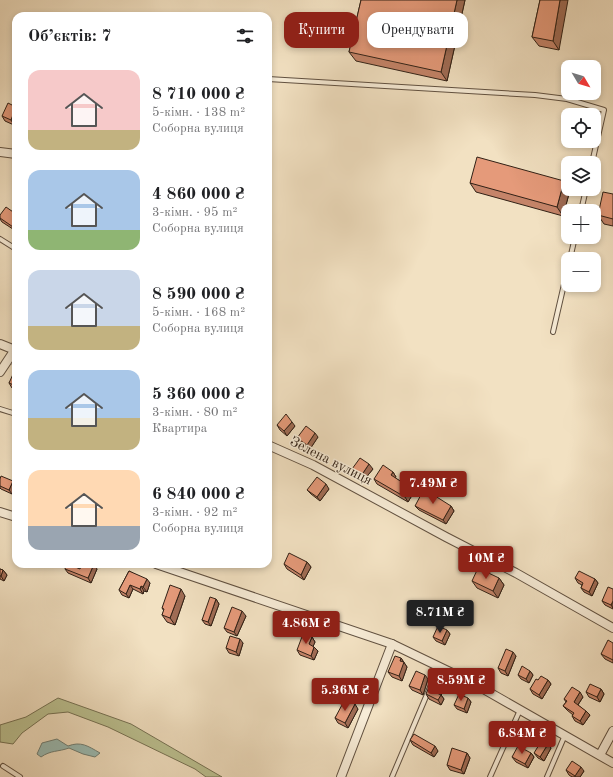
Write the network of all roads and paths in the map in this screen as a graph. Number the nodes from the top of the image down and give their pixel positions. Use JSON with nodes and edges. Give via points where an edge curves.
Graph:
{"nodes":[{"id":1,"x":272,"y":79,"type":"edge"},
{"id":2,"x":0,"y":152,"type":"edge"},
{"id":3,"x":12,"y":154,"type":"edge"},
{"id":4,"x":594,"y":156,"type":"edge"},
{"id":5,"x":0,"y":239,"type":"edge"},
{"id":6,"x":12,"y":246,"type":"edge"},
{"id":7,"x":562,"y":292,"type":"edge"},
{"id":8,"x":553,"y":332,"type":"dead end"},
{"id":9,"x":0,"y":344,"type":"edge"},
{"id":10,"x":12,"y":348,"type":"edge"},
{"id":11,"x":12,"y":354,"type":"edge"},
{"id":12,"x":0,"y":372,"type":"edge"},
{"id":13,"x":0,"y":409,"type":"edge"},
{"id":14,"x":12,"y":413,"type":"edge"},
{"id":15,"x":272,"y":447,"type":"edge"},
{"id":16,"x":0,"y":512,"type":"edge"},
{"id":17,"x":12,"y":516,"type":"edge"},
{"id":18,"x":168,"y":568,"type":"edge"},
{"id":19,"x":613,"y":628,"type":"edge"},
{"id":20,"x":392,"y":644,"type":"junction"},
{"id":21,"x":439,"y":666,"type":"junction"},
{"id":22,"x":520,"y":710,"type":"junction"},
{"id":23,"x":613,"y":731,"type":"edge"},
{"id":24,"x":565,"y":735,"type":"junction"},
{"id":25,"x":600,"y":755,"type":"junction"},
{"id":26,"x":613,"y":763,"type":"edge"},
{"id":27,"x":3,"y":766,"type":"dead end"},
{"id":28,"x":20,"y":777,"type":"edge"},
{"id":29,"x":341,"y":777,"type":"edge"},
{"id":30,"x":392,"y":777,"type":"edge"},
{"id":31,"x":490,"y":777,"type":"edge"},
{"id":32,"x":547,"y":777,"type":"edge"}],
"edges":[{"from":1,"to":4,"type":"lane","via":[[567,99],[604,110]]},
{"from":2,"to":3,"type":"street"},
{"from":5,"to":6,"type":"lane"},
{"from":7,"to":8,"type":"lane"},
{"from":9,"to":10,"type":"street"},
{"from":11,"to":12,"type":"street"},
{"from":13,"to":14,"type":"lane"},
{"from":15,"to":19,"type":"street","name":"Зелена вулиця","via":[[313,465],[516,573]]},
{"from":16,"to":17,"type":"street"},
{"from":18,"to":20,"type":"street"},
{"from":20,"to":21,"type":"street"},
{"from":20,"to":29,"type":"street"},
{"from":21,"to":22,"type":"street"},
{"from":21,"to":30,"type":"lane"},
{"from":22,"to":24,"type":"street"},
{"from":22,"to":31,"type":"lane"},
{"from":23,"to":25,"type":"street"},
{"from":24,"to":25,"type":"street"},
{"from":24,"to":32,"type":"lane"},
{"from":25,"to":26,"type":"street"},
{"from":27,"to":28,"type":"lane"}]}
